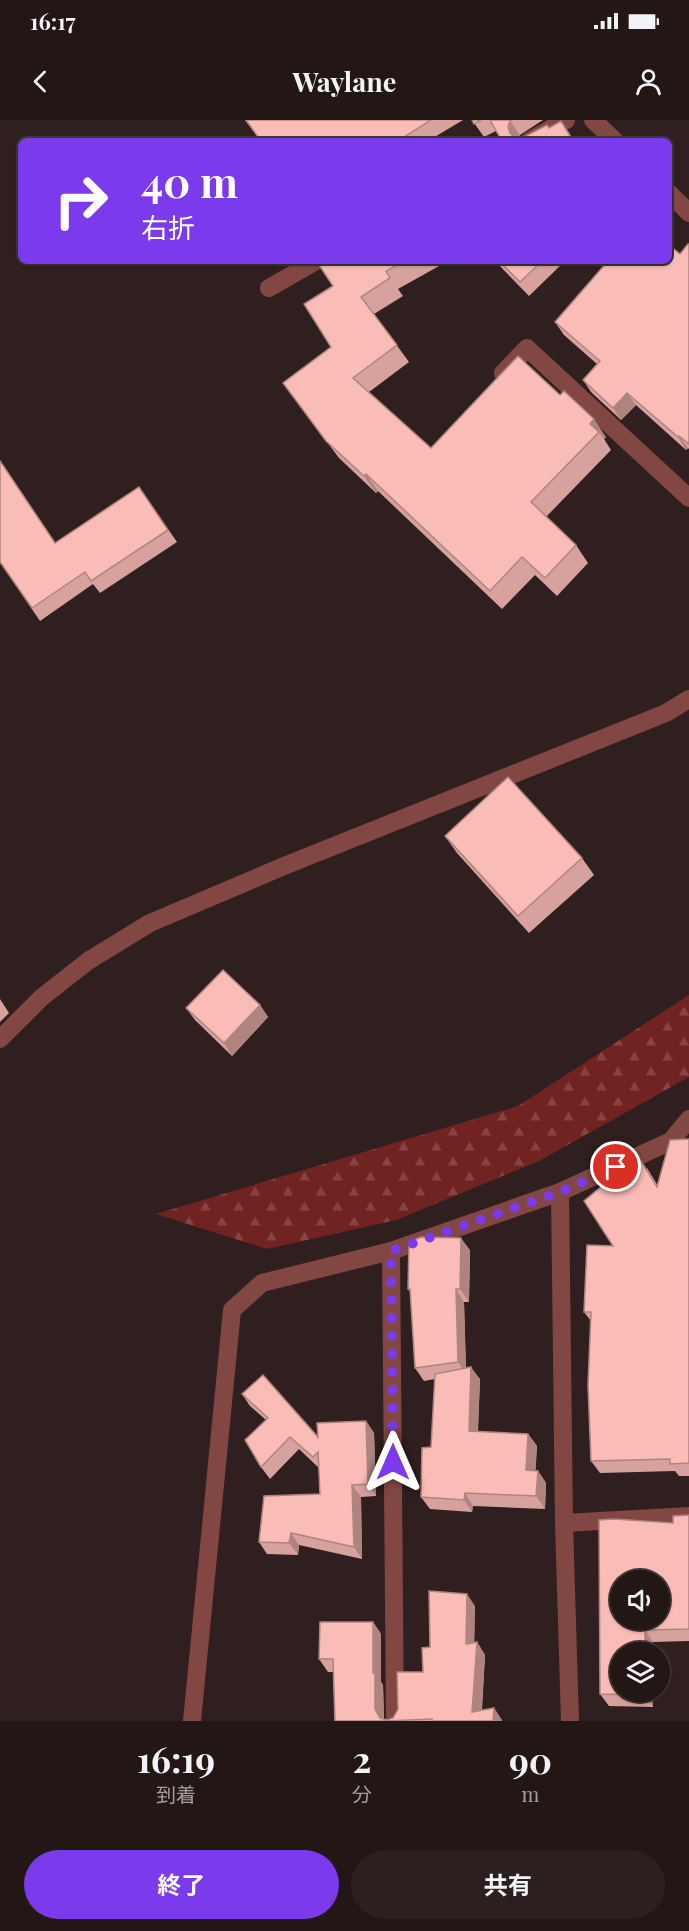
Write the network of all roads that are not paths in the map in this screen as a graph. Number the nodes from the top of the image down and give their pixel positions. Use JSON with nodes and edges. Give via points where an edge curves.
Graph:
{"nodes":[{"id":1,"x":566,"y":120,"type":"edge"},
{"id":2,"x":593,"y":120,"type":"edge"},
{"id":3,"x":534,"y":138,"type":"edge"},
{"id":4,"x":612,"y":138,"type":"edge"},
{"id":5,"x":672,"y":196,"type":"edge"},
{"id":6,"x":689,"y":213,"type":"edge"},
{"id":7,"x":311,"y":264,"type":"edge"},
{"id":8,"x":269,"y":288,"type":"dead end"},
{"id":9,"x":495,"y":383,"type":"edge"},
{"id":10,"x":689,"y":498,"type":"edge"},
{"id":11,"x":689,"y":699,"type":"edge"},
{"id":12,"x":0,"y":1039,"type":"edge"},
{"id":13,"x":689,"y":1119,"type":"edge"},
{"id":14,"x":560,"y":1192,"type":"junction"},
{"id":15,"x":391,"y":1251,"type":"junction"},
{"id":16,"x":689,"y":1516,"type":"edge"},
{"id":17,"x":564,"y":1523,"type":"junction"},
{"id":18,"x":192,"y":1721,"type":"edge"},
{"id":19,"x":395,"y":1721,"type":"edge"},
{"id":20,"x":570,"y":1721,"type":"edge"}],
"edges":[{"from":1,"to":3,"type":"street"},
{"from":2,"to":4,"type":"street"},
{"from":5,"to":6,"type":"street"},
{"from":7,"to":8,"type":"street"},
{"from":9,"to":10,"type":"street","via":[[527,348]]},
{"from":11,"to":12,"type":"street","via":[[666,713],[150,923],[88,961],[40,998]]},
{"from":13,"to":14,"type":"street","via":[[672,1141]]},
{"from":14,"to":15,"type":"street"},
{"from":14,"to":17,"type":"street"},
{"from":15,"to":18,"type":"street","via":[[262,1283],[232,1310]]},
{"from":15,"to":19,"type":"street"},
{"from":16,"to":17,"type":"street"},
{"from":17,"to":20,"type":"street"}]}
